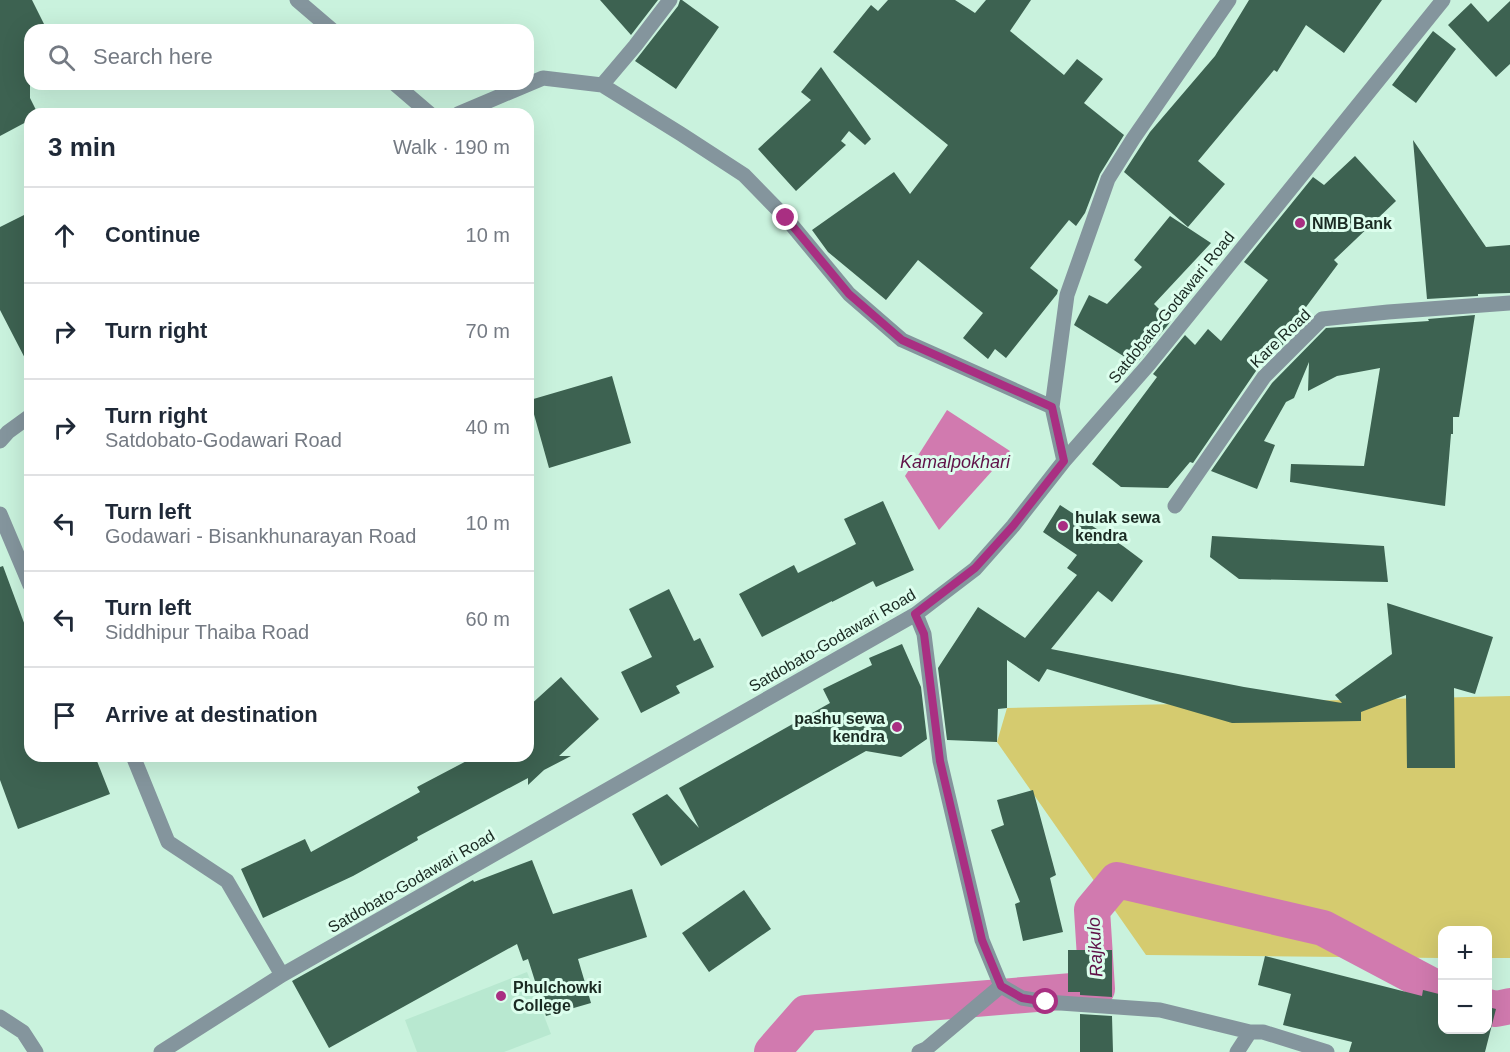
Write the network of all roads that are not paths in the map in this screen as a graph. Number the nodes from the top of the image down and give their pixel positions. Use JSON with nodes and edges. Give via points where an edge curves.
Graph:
{"nodes":[{"id":1,"x":297,"y":0,"type":"edge"},
{"id":2,"x":670,"y":0,"type":"edge"},
{"id":3,"x":1229,"y":0,"type":"edge"},
{"id":4,"x":1443,"y":0,"type":"edge"},
{"id":5,"x":325,"y":24,"type":"edge"},
{"id":6,"x":534,"y":82,"type":"edge"},
{"id":7,"x":602,"y":85,"type":"junction"},
{"id":8,"x":402,"y":90,"type":"edge"},
{"id":9,"x":515,"y":90,"type":"edge"},
{"id":10,"x":423,"y":108,"type":"edge"},
{"id":11,"x":472,"y":108,"type":"edge"},
{"id":12,"x":1510,"y":303,"type":"edge"},
{"id":13,"x":1052,"y":407,"type":"junction"},
{"id":14,"x":24,"y":421,"type":"edge"},
{"id":15,"x":0,"y":441,"type":"edge"},
{"id":16,"x":1064,"y":461,"type":"junction"},
{"id":17,"x":1175,"y":506,"type":"dead end"},
{"id":18,"x":0,"y":514,"type":"edge"},
{"id":19,"x":24,"y":571,"type":"edge"},
{"id":20,"x":915,"y":614,"type":"junction"},
{"id":21,"x":135,"y":762,"type":"edge"},
{"id":22,"x":282,"y":975,"type":"junction"},
{"id":23,"x":1001,"y":986,"type":"junction"},
{"id":24,"x":0,"y":1017,"type":"edge"},
{"id":25,"x":1250,"y":1032,"type":"junction"},
{"id":26,"x":36,"y":1052,"type":"edge"},
{"id":27,"x":161,"y":1052,"type":"edge"},
{"id":28,"x":919,"y":1052,"type":"edge"},
{"id":29,"x":1237,"y":1052,"type":"edge"},
{"id":30,"x":1327,"y":1052,"type":"edge"}],
"edges":[{"from":1,"to":5,"type":"street"},
{"from":2,"to":7,"type":"street"},
{"from":3,"to":13,"type":"street","via":[[1108,179],[1067,295]]},
{"from":4,"to":16,"type":"street","name":"Satdobato-Godawari Road","via":[[1149,364]]},
{"from":6,"to":7,"type":"street","via":[[543,78]]},
{"from":7,"to":13,"type":"street","via":[[744,175],[786,218],[849,294],[902,340]]},
{"from":8,"to":10,"type":"street"},
{"from":9,"to":11,"type":"street"},
{"from":12,"to":17,"type":"street","name":"Kare Road","via":[[1322,319],[1264,377]]},
{"from":13,"to":16,"type":"street"},
{"from":14,"to":15,"type":"street"},
{"from":16,"to":20,"type":"street","name":"Satdobato-Godawari Road","via":[[975,568]]},
{"from":18,"to":19,"type":"street"},
{"from":20,"to":22,"type":"street","name":"Satdobato-Godawari Road"},
{"from":20,"to":23,"type":"street","via":[[924,634],[943,772],[982,940]]},
{"from":21,"to":22,"type":"street","via":[[168,842],[226,881]]},
{"from":22,"to":27,"type":"street","name":"Satdobato-Godawari Road"},
{"from":23,"to":25,"type":"street","via":[[1022,998],[1160,1010]]},
{"from":23,"to":28,"type":"street"},
{"from":24,"to":26,"type":"street","via":[[23,1032]]},
{"from":25,"to":29,"type":"street"},
{"from":25,"to":30,"type":"street","via":[[1263,1032]]}]}
